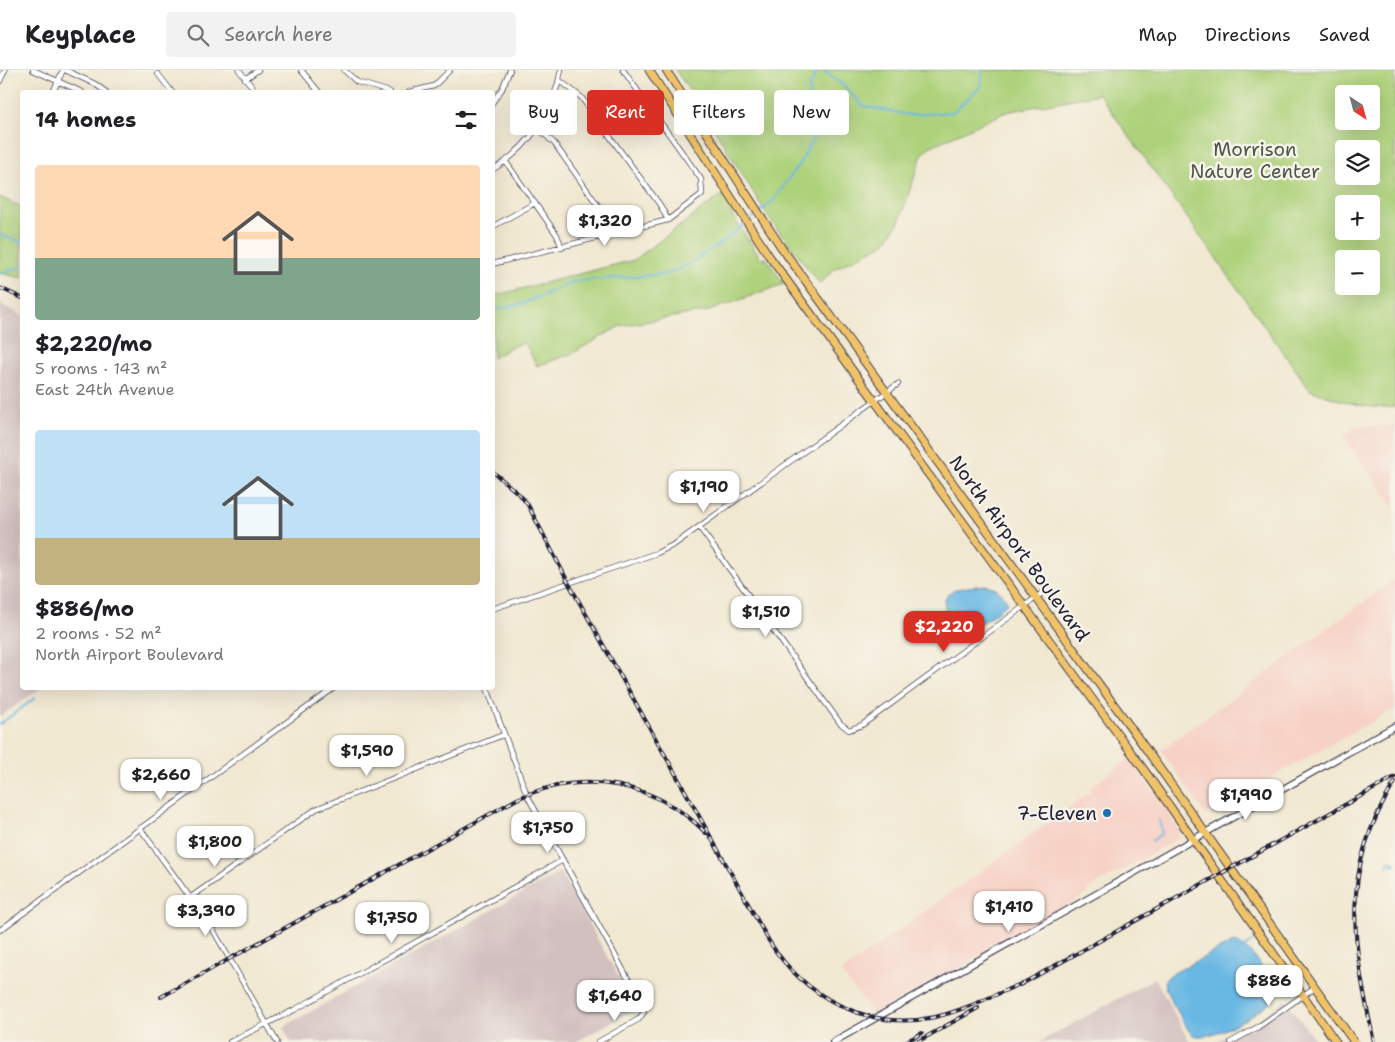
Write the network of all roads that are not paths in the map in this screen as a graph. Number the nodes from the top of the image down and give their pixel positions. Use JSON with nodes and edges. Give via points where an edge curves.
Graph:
{"nodes":[{"id":1,"x":5,"y":70,"type":"edge"},
{"id":2,"x":33,"y":70,"type":"edge"},
{"id":3,"x":64,"y":70,"type":"edge"},
{"id":4,"x":239,"y":70,"type":"edge"},
{"id":5,"x":258,"y":70,"type":"edge"},
{"id":6,"x":301,"y":70,"type":"edge"},
{"id":7,"x":344,"y":70,"type":"edge"},
{"id":8,"x":450,"y":70,"type":"edge"},
{"id":9,"x":510,"y":70,"type":"edge"},
{"id":10,"x":561,"y":70,"type":"edge"},
{"id":11,"x":623,"y":70,"type":"edge"},
{"id":12,"x":648,"y":70,"type":"edge"},
{"id":13,"x":666,"y":70,"type":"edge"},
{"id":14,"x":158,"y":74,"type":"dead end"},
{"id":15,"x":245,"y":79,"type":"junction"},
{"id":16,"x":559,"y":80,"type":"junction"},
{"id":17,"x":0,"y":81,"type":"edge"},
{"id":18,"x":58,"y":81,"type":"junction"},
{"id":19,"x":54,"y":90,"type":"edge"},
{"id":20,"x":78,"y":90,"type":"edge"},
{"id":21,"x":103,"y":90,"type":"edge"},
{"id":22,"x":170,"y":90,"type":"edge"},
{"id":23,"x":254,"y":90,"type":"edge"},
{"id":24,"x":318,"y":90,"type":"edge"},
{"id":25,"x":383,"y":90,"type":"edge"},
{"id":26,"x":418,"y":90,"type":"edge"},
{"id":27,"x":556,"y":90,"type":"edge"},
{"id":28,"x":495,"y":99,"type":"edge"},
{"id":29,"x":531,"y":135,"type":"edge"},
{"id":30,"x":545,"y":135,"type":"edge"},
{"id":31,"x":506,"y":162,"type":"junction"},
{"id":32,"x":495,"y":168,"type":"edge"},
{"id":33,"x":535,"y":203,"type":"junction"},
{"id":34,"x":668,"y":220,"type":"junction"},
{"id":35,"x":495,"y":225,"type":"edge"},
{"id":36,"x":618,"y":234,"type":"junction"},
{"id":37,"x":562,"y":248,"type":"junction"},
{"id":38,"x":495,"y":263,"type":"edge"},
{"id":39,"x":898,"y":384,"type":"dead end"},
{"id":40,"x":887,"y":392,"type":"junction"},
{"id":41,"x":876,"y":400,"type":"junction"},
{"id":42,"x":700,"y":528,"type":"junction"},
{"id":43,"x":1045,"y":591,"type":"dead end"},
{"id":44,"x":1036,"y":598,"type":"junction"},
{"id":45,"x":1025,"y":606,"type":"junction"},
{"id":46,"x":495,"y":608,"type":"edge"},
{"id":47,"x":331,"y":690,"type":"edge"},
{"id":48,"x":488,"y":690,"type":"edge"},
{"id":49,"x":1395,"y":726,"type":"edge"},
{"id":50,"x":503,"y":735,"type":"junction"},
{"id":51,"x":140,"y":828,"type":"junction"},
{"id":52,"x":1205,"y":832,"type":"junction"},
{"id":53,"x":1192,"y":839,"type":"junction"},
{"id":54,"x":563,"y":860,"type":"junction"},
{"id":55,"x":191,"y":897,"type":"junction"},
{"id":56,"x":0,"y":930,"type":"edge"},
{"id":57,"x":1315,"y":987,"type":"junction"},
{"id":58,"x":1303,"y":995,"type":"junction"},
{"id":59,"x":267,"y":1024,"type":"junction"},
{"id":60,"x":230,"y":1042,"type":"edge"},
{"id":61,"x":277,"y":1042,"type":"edge"},
{"id":62,"x":598,"y":1042,"type":"edge"},
{"id":63,"x":833,"y":1042,"type":"edge"},
{"id":64,"x":1230,"y":1042,"type":"edge"},
{"id":65,"x":1336,"y":1042,"type":"edge"},
{"id":66,"x":1354,"y":1042,"type":"edge"}],
"edges":[{"from":1,"to":17,"type":"street"},
{"from":2,"to":18,"type":"street"},
{"from":3,"to":18,"type":"street"},
{"from":3,"to":21,"type":"street"},
{"from":4,"to":15,"type":"street"},
{"from":5,"to":15,"type":"street"},
{"from":6,"to":24,"type":"street"},
{"from":7,"to":25,"type":"street","via":[[357,82]]},
{"from":8,"to":26,"type":"street","via":[[434,86]]},
{"from":9,"to":28,"type":"street"},
{"from":10,"to":16,"type":"street"},
{"from":11,"to":34,"type":"street","via":[[701,178],[702,194]]},
{"from":12,"to":41,"type":"main road","name":"North Airport Boulevard","via":[[770,256]]},
{"from":13,"to":40,"type":"main road","name":"North Airport Boulevard","via":[[782,247]]},
{"from":14,"to":22,"type":"street"},
{"from":15,"to":23,"type":"street"},
{"from":16,"to":27,"type":"street"},
{"from":16,"to":34,"type":"street","via":[[581,97]]},
{"from":18,"to":19,"type":"street"},
{"from":18,"to":20,"type":"street"},
{"from":29,"to":31,"type":"street"},
{"from":30,"to":36,"type":"street"},
{"from":31,"to":32,"type":"street"},
{"from":31,"to":33,"type":"street"},
{"from":33,"to":35,"type":"street"},
{"from":33,"to":37,"type":"street"},
{"from":34,"to":36,"type":"street"},
{"from":36,"to":37,"type":"street"},
{"from":37,"to":38,"type":"street"},
{"from":39,"to":40,"type":"street"},
{"from":40,"to":41,"type":"street"},
{"from":40,"to":44,"type":"main road","name":"North Airport Boulevard"},
{"from":41,"to":42,"type":"street"},
{"from":41,"to":45,"type":"main road","name":"North Airport Boulevard"},
{"from":42,"to":45,"type":"street","via":[[840,724],[849,730],[862,725]]},
{"from":42,"to":46,"type":"street","via":[[657,553]]},
{"from":43,"to":44,"type":"street"},
{"from":44,"to":45,"type":"street"},
{"from":44,"to":52,"type":"main road","name":"North Airport Boulevard"},
{"from":45,"to":53,"type":"main road","name":"North Airport Boulevard"},
{"from":47,"to":51,"type":"street"},
{"from":48,"to":50,"type":"street"},
{"from":49,"to":52,"type":"street"},
{"from":50,"to":54,"type":"street","via":[[527,795]]},
{"from":50,"to":55,"type":"street","via":[[316,809]]},
{"from":51,"to":55,"type":"street"},
{"from":51,"to":56,"type":"street"},
{"from":52,"to":53,"type":"street"},
{"from":52,"to":57,"type":"main road","name":"North Airport Boulevard"},
{"from":53,"to":58,"type":"main road","name":"North Airport Boulevard"},
{"from":53,"to":63,"type":"street"},
{"from":54,"to":59,"type":"street"},
{"from":54,"to":62,"type":"street","via":[[643,1006],[644,1012],[633,1023]]},
{"from":55,"to":59,"type":"street"},
{"from":57,"to":58,"type":"street"},
{"from":57,"to":66,"type":"main road","name":"North Airport Boulevard"},
{"from":58,"to":64,"type":"street","via":[[1258,1027]]},
{"from":58,"to":65,"type":"main road","name":"North Airport Boulevard"},
{"from":59,"to":60,"type":"street"},
{"from":59,"to":61,"type":"street"}]}
